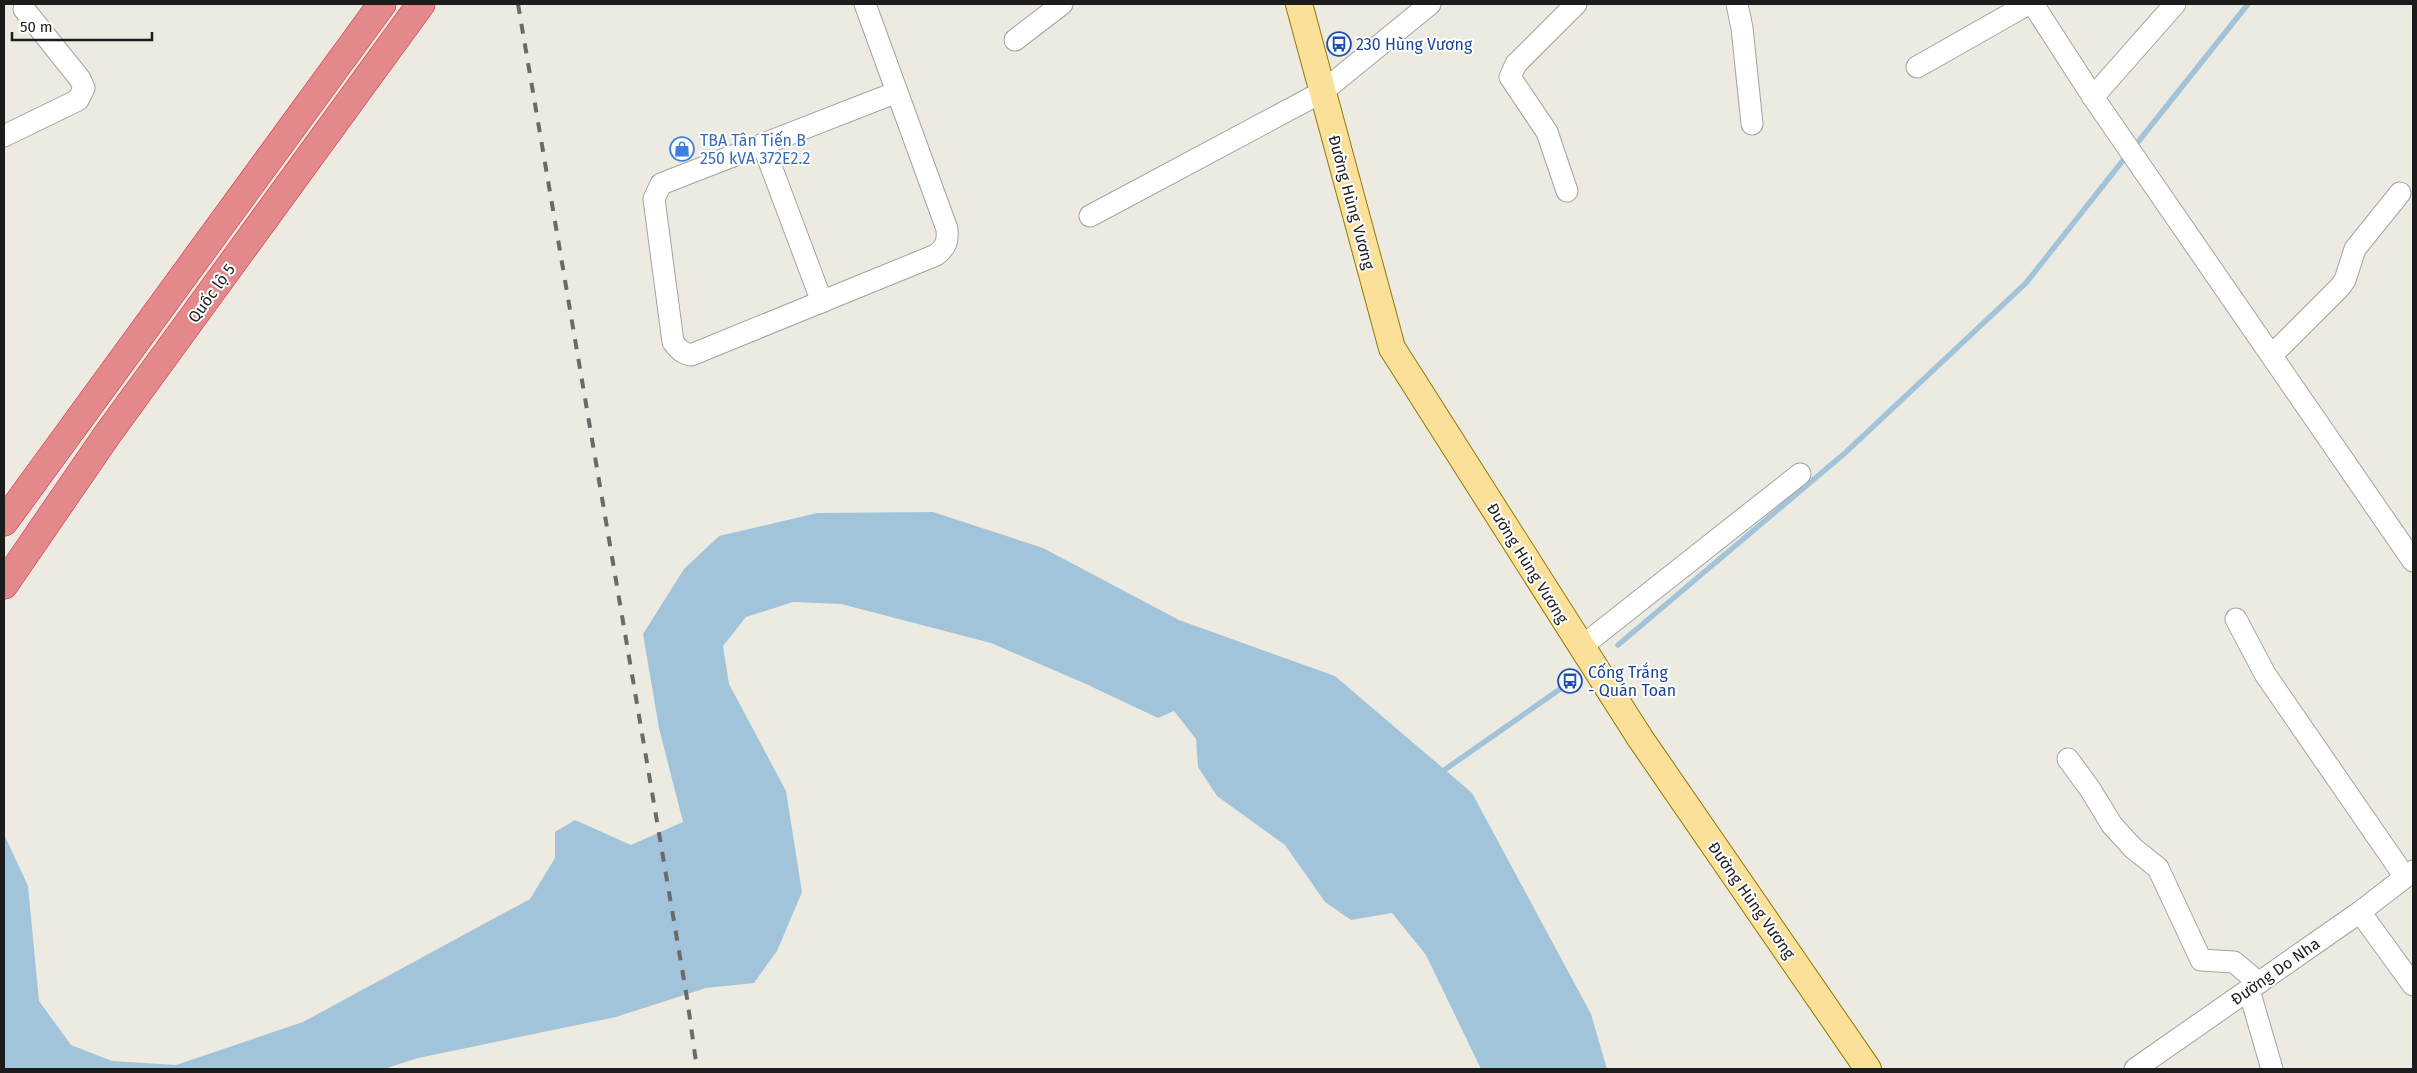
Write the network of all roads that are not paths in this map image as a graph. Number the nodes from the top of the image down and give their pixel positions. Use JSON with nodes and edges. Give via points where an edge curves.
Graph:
{"nodes":[{"id":1,"x":382,"y":4,"type":"edge"},
{"id":2,"x":421,"y":4,"type":"edge"},
{"id":3,"x":866,"y":4,"type":"edge"},
{"id":4,"x":1062,"y":4,"type":"edge"},
{"id":5,"x":1299,"y":4,"type":"edge"},
{"id":6,"x":1430,"y":4,"type":"edge"},
{"id":7,"x":1576,"y":4,"type":"edge"},
{"id":8,"x":1737,"y":4,"type":"edge"},
{"id":9,"x":2028,"y":4,"type":"edge"},
{"id":10,"x":2033,"y":4,"type":"edge"},
{"id":11,"x":2175,"y":4,"type":"edge"},
{"id":12,"x":24,"y":9,"type":"dead end"},
{"id":13,"x":1015,"y":40,"type":"dead end"},
{"id":14,"x":1917,"y":67,"type":"dead end"},
{"id":15,"x":897,"y":92,"type":"junction"},
{"id":16,"x":1322,"y":92,"type":"junction"},
{"id":17,"x":2093,"y":97,"type":"junction"},
{"id":18,"x":1752,"y":124,"type":"dead end"},
{"id":19,"x":4,"y":136,"type":"edge"},
{"id":20,"x":763,"y":145,"type":"junction"},
{"id":21,"x":1568,"y":191,"type":"dead end"},
{"id":22,"x":2400,"y":193,"type":"dead end"},
{"id":23,"x":1090,"y":216,"type":"dead end"},
{"id":24,"x":822,"y":302,"type":"junction"},
{"id":25,"x":2272,"y":355,"type":"junction"},
{"id":26,"x":1800,"y":474,"type":"dead end"},
{"id":27,"x":4,"y":522,"type":"edge"},
{"id":28,"x":2413,"y":559,"type":"edge"},
{"id":29,"x":4,"y":585,"type":"edge"},
{"id":30,"x":2236,"y":619,"type":"dead end"},
{"id":31,"x":1581,"y":646,"type":"junction"},
{"id":32,"x":2068,"y":759,"type":"dead end"},
{"id":33,"x":2409,"y":874,"type":"edge"},
{"id":34,"x":2360,"y":912,"type":"junction"},
{"id":35,"x":2413,"y":985,"type":"edge"},
{"id":36,"x":2254,"y":986,"type":"junction"},
{"id":37,"x":1868,"y":1069,"type":"edge"},
{"id":38,"x":2135,"y":1069,"type":"edge"},
{"id":39,"x":2272,"y":1069,"type":"edge"}],
"edges":[{"from":1,"to":27,"type":"highway","name":"Quốc lộ 5"},
{"from":2,"to":29,"type":"highway","name":"Quốc lộ 5","via":[[107,435]]},
{"from":3,"to":15,"type":"street"},
{"from":4,"to":13,"type":"street"},
{"from":5,"to":16,"type":"main road","name":"Đường Hùng Vương"},
{"from":6,"to":16,"type":"street"},
{"from":7,"to":21,"type":"street","via":[[1516,64],[1510,77],[1547,132]]},
{"from":8,"to":18,"type":"street"},
{"from":9,"to":14,"type":"street"},
{"from":10,"to":17,"type":"street"},
{"from":11,"to":17,"type":"street"},
{"from":12,"to":19,"type":"street","via":[[84,88],[78,100]]},
{"from":15,"to":20,"type":"street"},
{"from":15,"to":24,"type":"street","via":[[947,229],[948,241],[936,255]]},
{"from":16,"to":23,"type":"street"},
{"from":16,"to":31,"type":"main road","name":"Đường Hùng Vương","via":[[1392,348]]},
{"from":17,"to":25,"type":"street"},
{"from":20,"to":24,"type":"street"},
{"from":20,"to":24,"type":"street","via":[[669,179],[656,191],[654,199],[674,342],[684,354],[690,355]]},
{"from":22,"to":25,"type":"street","via":[[2354,249],[2340,287]]},
{"from":25,"to":28,"type":"street"},
{"from":26,"to":31,"type":"street"},
{"from":30,"to":33,"type":"street","via":[[2280,697]]},
{"from":31,"to":37,"type":"main road","name":"Đường Hùng Vương","via":[[1640,738]]},
{"from":32,"to":36,"type":"street","via":[[2122,837],[2158,868],[2201,960],[2234,962]]},
{"from":33,"to":34,"type":"street","name":"Đường Do Nha"},
{"from":34,"to":35,"type":"street"},
{"from":34,"to":36,"type":"street","name":"Đường Do Nha"},
{"from":36,"to":38,"type":"street","name":"Đường Do Nha"},
{"from":36,"to":39,"type":"street"}]}
